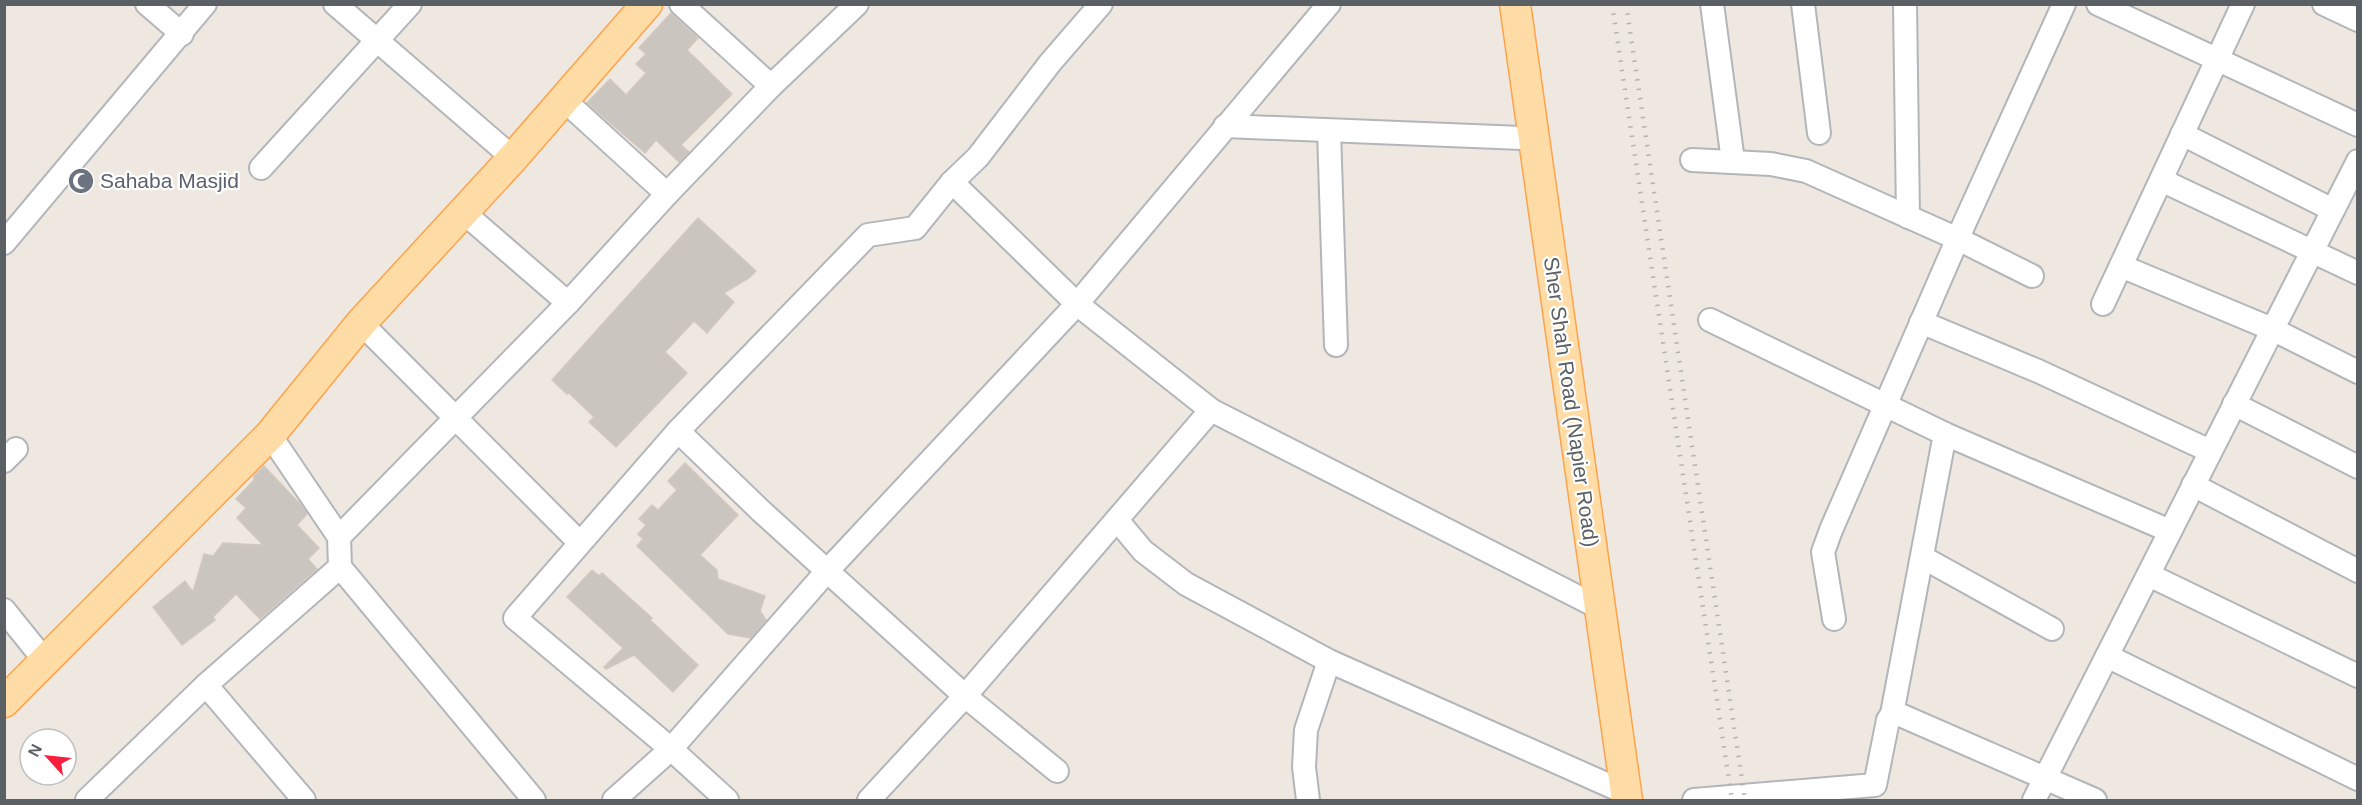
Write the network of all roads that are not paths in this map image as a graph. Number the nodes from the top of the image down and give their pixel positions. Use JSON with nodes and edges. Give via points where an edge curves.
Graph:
{"nodes":[{"id":1,"x":147,"y":4,"type":"edge"},
{"id":2,"x":206,"y":4,"type":"edge"},
{"id":3,"x":335,"y":4,"type":"edge"},
{"id":4,"x":410,"y":4,"type":"edge"},
{"id":5,"x":647,"y":4,"type":"edge"},
{"id":6,"x":681,"y":4,"type":"edge"},
{"id":7,"x":857,"y":4,"type":"edge"},
{"id":8,"x":1101,"y":4,"type":"edge"},
{"id":9,"x":1329,"y":4,"type":"edge"},
{"id":10,"x":1515,"y":4,"type":"edge"},
{"id":11,"x":1712,"y":4,"type":"edge"},
{"id":12,"x":1803,"y":4,"type":"edge"},
{"id":13,"x":1905,"y":4,"type":"edge"},
{"id":14,"x":2064,"y":4,"type":"edge"},
{"id":15,"x":2098,"y":4,"type":"edge"},
{"id":16,"x":2242,"y":4,"type":"edge"},
{"id":17,"x":2324,"y":4,"type":"edge"},
{"id":18,"x":2358,"y":20,"type":"edge"},
{"id":19,"x":182,"y":34,"type":"junction"},
{"id":20,"x":377,"y":41,"type":"junction"},
{"id":21,"x":2217,"y":59,"type":"junction"},
{"id":22,"x":771,"y":86,"type":"junction"},
{"id":23,"x":564,"y":100,"type":"junction"},
{"id":24,"x":2358,"y":125,"type":"edge"},
{"id":25,"x":1225,"y":126,"type":"junction"},
{"id":26,"x":1329,"y":131,"type":"junction"},
{"id":27,"x":1819,"y":134,"type":"dead end"},
{"id":28,"x":2182,"y":134,"type":"junction"},
{"id":29,"x":1522,"y":138,"type":"dead end"},
{"id":30,"x":513,"y":158,"type":"junction"},
{"id":31,"x":1692,"y":160,"type":"dead end"},
{"id":32,"x":1733,"y":161,"type":"junction"},
{"id":33,"x":2356,"y":166,"type":"edge"},
{"id":34,"x":261,"y":168,"type":"dead end"},
{"id":35,"x":2161,"y":180,"type":"junction"},
{"id":36,"x":952,"y":182,"type":"junction"},
{"id":37,"x":667,"y":194,"type":"junction"},
{"id":38,"x":2332,"y":210,"type":"junction"},
{"id":39,"x":463,"y":212,"type":"junction"},
{"id":40,"x":1908,"y":217,"type":"junction"},
{"id":41,"x":1958,"y":239,"type":"junction"},
{"id":42,"x":4,"y":243,"type":"edge"},
{"id":43,"x":2312,"y":250,"type":"junction"},
{"id":44,"x":2121,"y":266,"type":"junction"},
{"id":45,"x":2358,"y":273,"type":"edge"},
{"id":46,"x":2032,"y":276,"type":"dead end"},
{"id":47,"x":568,"y":303,"type":"junction"},
{"id":48,"x":1077,"y":304,"type":"junction"},
{"id":49,"x":2103,"y":304,"type":"dead end"},
{"id":50,"x":1710,"y":320,"type":"dead end"},
{"id":51,"x":1922,"y":322,"type":"junction"},
{"id":52,"x":361,"y":323,"type":"junction"},
{"id":53,"x":2272,"y":329,"type":"junction"},
{"id":54,"x":1336,"y":345,"type":"dead end"},
{"id":55,"x":2358,"y":372,"type":"edge"},
{"id":56,"x":2234,"y":404,"type":"junction"},
{"id":57,"x":1885,"y":405,"type":"junction"},
{"id":58,"x":1211,"y":410,"type":"junction"},
{"id":59,"x":456,"y":419,"type":"junction"},
{"id":60,"x":678,"y":431,"type":"junction"},
{"id":61,"x":1945,"y":434,"type":"junction"},
{"id":62,"x":270,"y":435,"type":"junction"},
{"id":63,"x":2210,"y":451,"type":"junction"},
{"id":64,"x":2358,"y":467,"type":"edge"},
{"id":65,"x":2193,"y":485,"type":"junction"},
{"id":66,"x":1117,"y":520,"type":"junction"},
{"id":67,"x":2170,"y":531,"type":"junction"},
{"id":68,"x":339,"y":537,"type":"junction"},
{"id":69,"x":580,"y":543,"type":"junction"},
{"id":70,"x":1922,"y":557,"type":"junction"},
{"id":71,"x":340,"y":567,"type":"junction"},
{"id":72,"x":828,"y":570,"type":"junction"},
{"id":73,"x":2358,"y":571,"type":"edge"},
{"id":74,"x":2149,"y":575,"type":"junction"},
{"id":75,"x":1590,"y":603,"type":"dead end"},
{"id":76,"x":4,"y":610,"type":"edge"},
{"id":77,"x":1833,"y":619,"type":"dead end"},
{"id":78,"x":2052,"y":629,"type":"dead end"},
{"id":79,"x":2106,"y":656,"type":"junction"},
{"id":80,"x":45,"y":661,"type":"junction"},
{"id":81,"x":1329,"y":661,"type":"junction"},
{"id":82,"x":2358,"y":676,"type":"edge"},
{"id":83,"x":206,"y":685,"type":"junction"},
{"id":84,"x":965,"y":696,"type":"junction"},
{"id":85,"x":4,"y":702,"type":"edge"},
{"id":86,"x":1892,"y":714,"type":"junction"},
{"id":87,"x":671,"y":749,"type":"junction"},
{"id":88,"x":1057,"y":771,"type":"dead end"},
{"id":89,"x":2044,"y":776,"type":"junction"},
{"id":90,"x":2358,"y":778,"type":"edge"},
{"id":91,"x":1878,"y":793,"type":"edge"},
{"id":92,"x":1621,"y":794,"type":"edge"},
{"id":93,"x":87,"y":801,"type":"edge"},
{"id":94,"x":304,"y":801,"type":"edge"},
{"id":95,"x":534,"y":801,"type":"edge"},
{"id":96,"x":614,"y":801,"type":"edge"},
{"id":97,"x":727,"y":801,"type":"edge"},
{"id":98,"x":869,"y":801,"type":"edge"},
{"id":99,"x":1308,"y":801,"type":"edge"},
{"id":100,"x":1694,"y":801,"type":"edge"},
{"id":101,"x":2034,"y":801,"type":"edge"},
{"id":102,"x":2095,"y":801,"type":"edge"}],
"edges":[{"from":1,"to":19,"type":"street"},
{"from":2,"to":19,"type":"street"},
{"from":3,"to":20,"type":"street"},
{"from":4,"to":20,"type":"street"},
{"from":5,"to":23,"type":"main road"},
{"from":6,"to":22,"type":"street"},
{"from":7,"to":22,"type":"street"},
{"from":8,"to":36,"type":"street","via":[[1050,63],[978,158]]},
{"from":9,"to":25,"type":"street"},
{"from":10,"to":92,"type":"main road","name":"Sher Shah Road (Napier Road)"},
{"from":11,"to":32,"type":"street"},
{"from":12,"to":27,"type":"street"},
{"from":13,"to":40,"type":"street"},
{"from":14,"to":41,"type":"street"},
{"from":15,"to":21,"type":"street"},
{"from":16,"to":21,"type":"street"},
{"from":17,"to":18,"type":"street"},
{"from":19,"to":42,"type":"street"},
{"from":20,"to":30,"type":"street"},
{"from":20,"to":34,"type":"street"},
{"from":21,"to":24,"type":"street"},
{"from":21,"to":28,"type":"street"},
{"from":22,"to":37,"type":"street"},
{"from":23,"to":30,"type":"main road"},
{"from":23,"to":37,"type":"street"},
{"from":25,"to":26,"type":"street"},
{"from":25,"to":48,"type":"street"},
{"from":26,"to":29,"type":"street"},
{"from":26,"to":54,"type":"street"},
{"from":28,"to":35,"type":"street"},
{"from":28,"to":38,"type":"street"},
{"from":30,"to":39,"type":"main road"},
{"from":31,"to":32,"type":"street"},
{"from":32,"to":40,"type":"street","via":[[1806,171]]},
{"from":33,"to":38,"type":"street"},
{"from":35,"to":43,"type":"street"},
{"from":35,"to":44,"type":"street"},
{"from":36,"to":48,"type":"street"},
{"from":36,"to":60,"type":"street","via":[[915,228],[868,235]]},
{"from":37,"to":47,"type":"street"},
{"from":38,"to":43,"type":"street"},
{"from":39,"to":47,"type":"street"},
{"from":39,"to":52,"type":"main road"},
{"from":40,"to":41,"type":"street"},
{"from":41,"to":46,"type":"street"},
{"from":41,"to":51,"type":"street"},
{"from":43,"to":45,"type":"street"},
{"from":43,"to":53,"type":"street"},
{"from":44,"to":49,"type":"street"},
{"from":44,"to":53,"type":"street"},
{"from":47,"to":59,"type":"street"},
{"from":48,"to":58,"type":"street"},
{"from":48,"to":72,"type":"street"},
{"from":50,"to":57,"type":"street"},
{"from":51,"to":57,"type":"street"},
{"from":51,"to":63,"type":"street"},
{"from":52,"to":59,"type":"street"},
{"from":52,"to":62,"type":"main road"},
{"from":53,"to":55,"type":"street"},
{"from":53,"to":56,"type":"street"},
{"from":56,"to":63,"type":"street"},
{"from":56,"to":64,"type":"street"},
{"from":57,"to":61,"type":"street"},
{"from":57,"to":77,"type":"street","via":[[1823,552]]},
{"from":58,"to":66,"type":"street"},
{"from":58,"to":75,"type":"street"},
{"from":59,"to":68,"type":"street"},
{"from":59,"to":69,"type":"street"},
{"from":60,"to":69,"type":"street"},
{"from":60,"to":72,"type":"street"},
{"from":61,"to":67,"type":"street"},
{"from":61,"to":70,"type":"street"},
{"from":62,"to":68,"type":"street"},
{"from":62,"to":80,"type":"main road"},
{"from":63,"to":65,"type":"street"},
{"from":65,"to":67,"type":"street"},
{"from":65,"to":73,"type":"street"},
{"from":66,"to":81,"type":"street","via":[[1143,551],[1186,584]]},
{"from":66,"to":84,"type":"street"},
{"from":67,"to":74,"type":"street"},
{"from":68,"to":71,"type":"street"},
{"from":69,"to":87,"type":"street","via":[[515,618]]},
{"from":70,"to":78,"type":"street"},
{"from":70,"to":86,"type":"street"},
{"from":71,"to":83,"type":"street"},
{"from":71,"to":95,"type":"street"},
{"from":72,"to":84,"type":"street"},
{"from":72,"to":87,"type":"street"},
{"from":74,"to":79,"type":"street"},
{"from":74,"to":82,"type":"street"},
{"from":76,"to":80,"type":"street"},
{"from":79,"to":89,"type":"street"},
{"from":79,"to":90,"type":"street"},
{"from":80,"to":85,"type":"main road"},
{"from":81,"to":92,"type":"street"},
{"from":81,"to":99,"type":"street","via":[[1306,730],[1304,767]]},
{"from":83,"to":93,"type":"street"},
{"from":83,"to":94,"type":"street"},
{"from":84,"to":88,"type":"street"},
{"from":84,"to":98,"type":"street"},
{"from":86,"to":89,"type":"street"},
{"from":86,"to":91,"type":"street"},
{"from":87,"to":96,"type":"street"},
{"from":87,"to":97,"type":"street"},
{"from":89,"to":101,"type":"street"},
{"from":89,"to":102,"type":"street"},
{"from":91,"to":100,"type":"street"}]}
